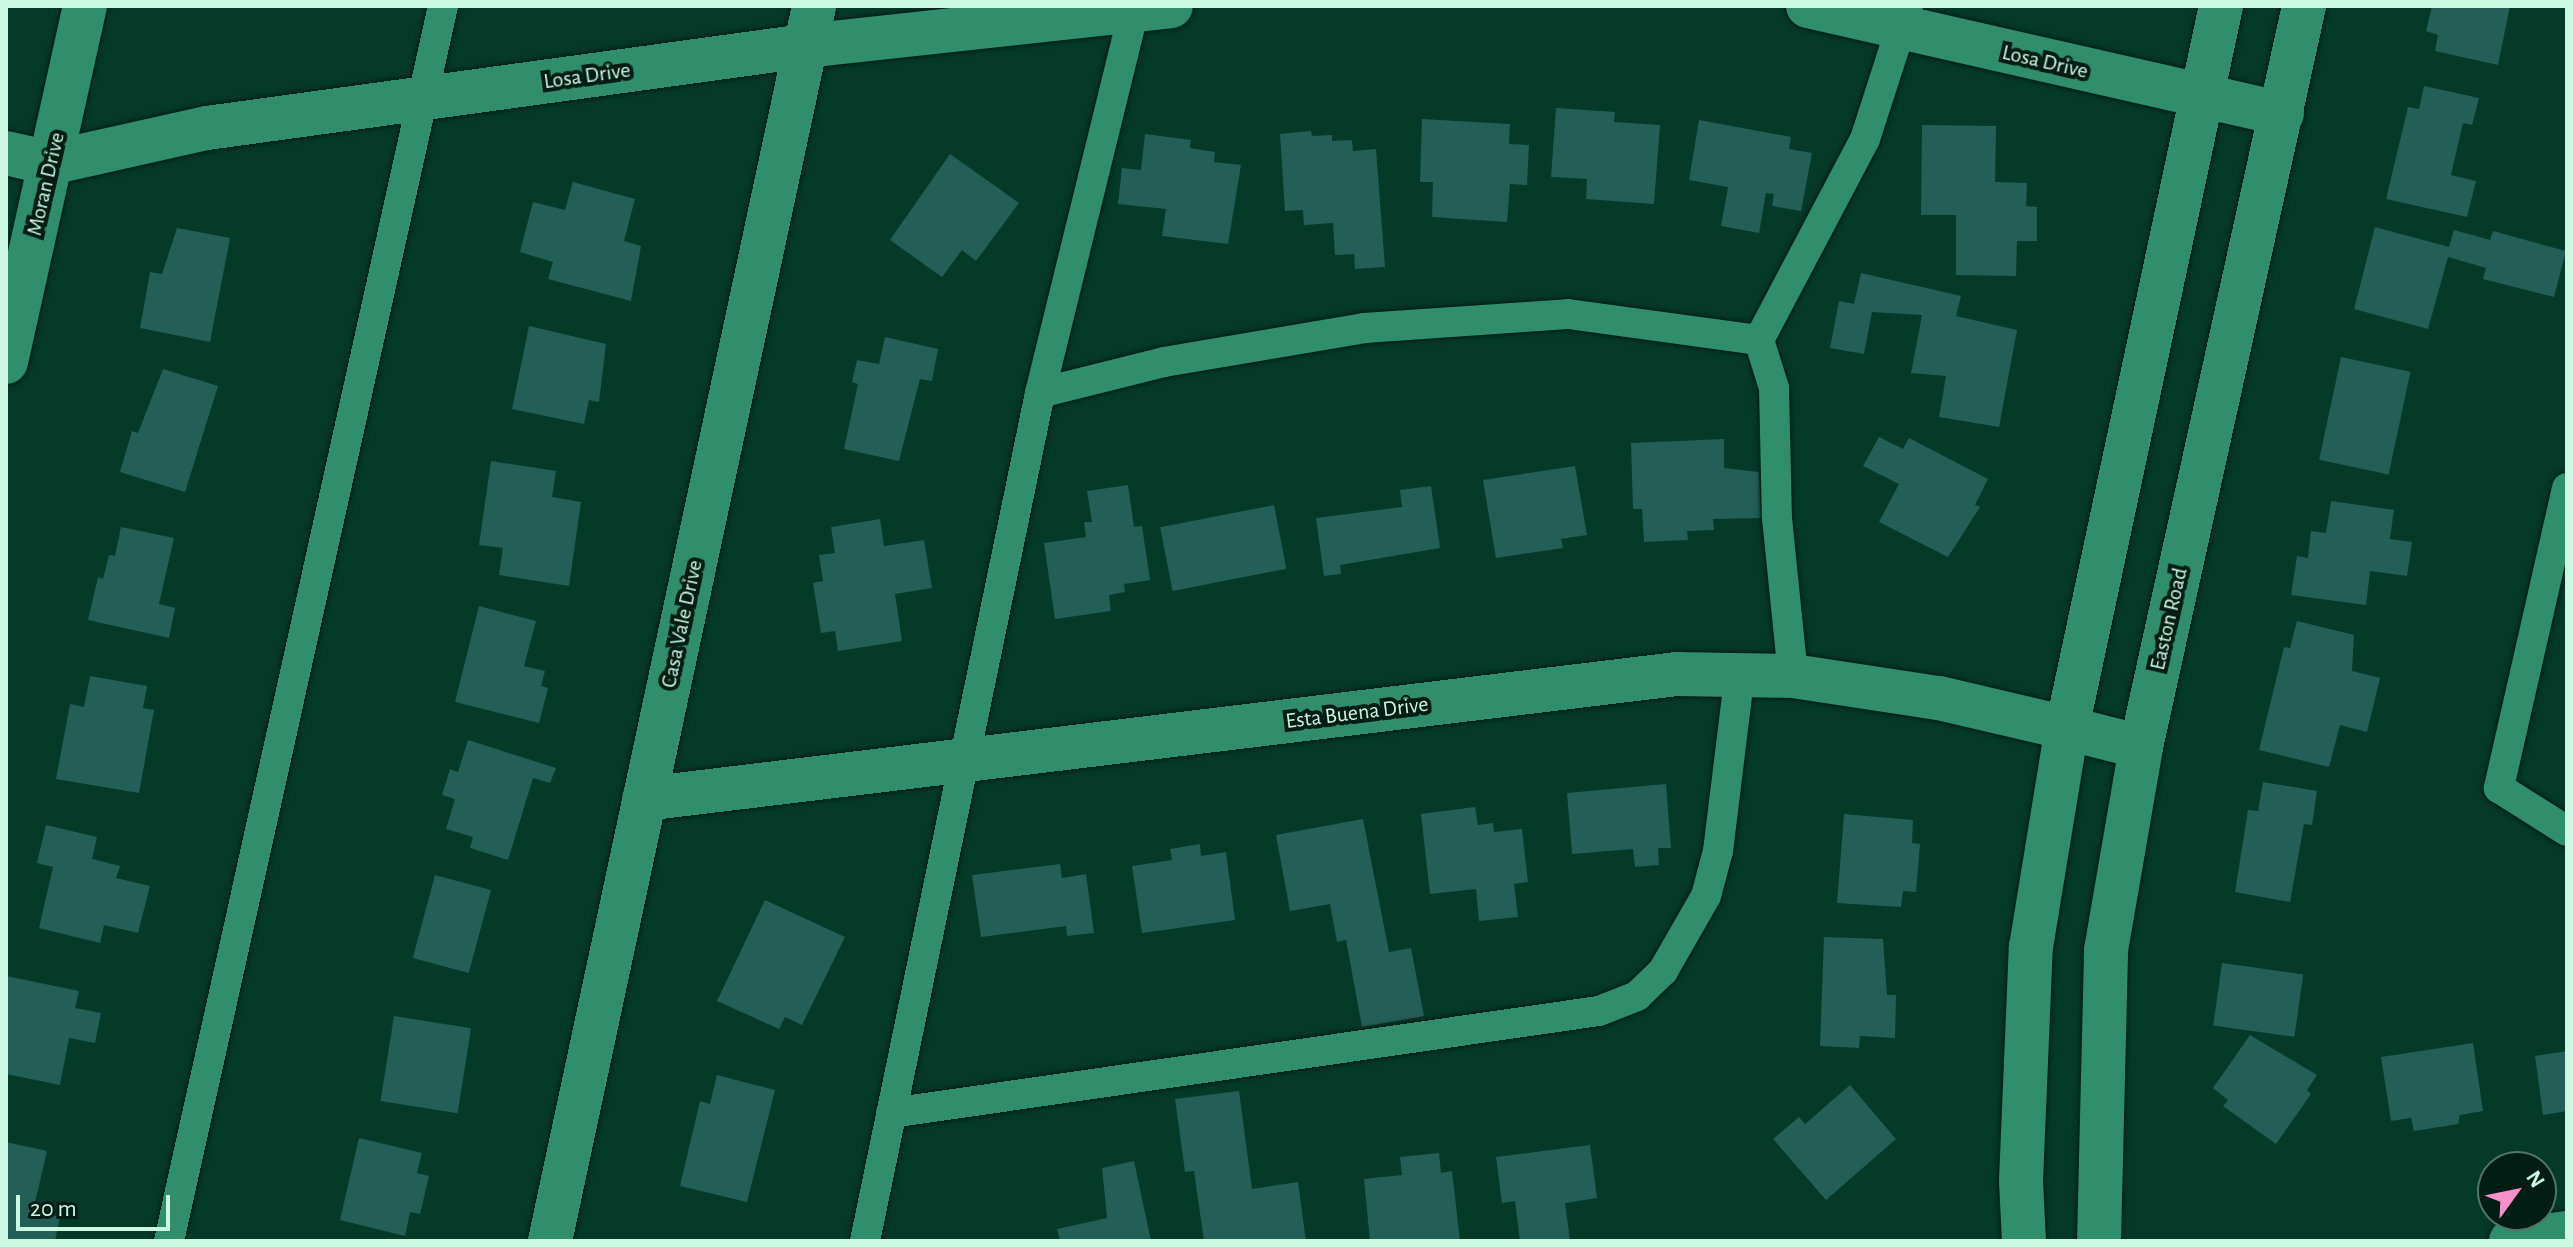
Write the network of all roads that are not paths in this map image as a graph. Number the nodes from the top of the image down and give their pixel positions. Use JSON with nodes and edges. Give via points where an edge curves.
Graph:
{"nodes":[{"id":1,"x":85,"y":6,"type":"edge"},
{"id":2,"x":443,"y":6,"type":"edge"},
{"id":3,"x":1808,"y":6,"type":"edge"},
{"id":4,"x":2221,"y":6,"type":"edge"},
{"id":5,"x":2304,"y":6,"type":"edge"},
{"id":6,"x":1147,"y":8,"type":"edge"},
{"id":7,"x":1906,"y":18,"type":"edge"},
{"id":8,"x":810,"y":26,"type":"edge"},
{"id":9,"x":2201,"y":98,"type":"junction"},
{"id":10,"x":424,"y":99,"type":"junction"},
{"id":11,"x":2282,"y":114,"type":"junction"},
{"id":12,"x":6,"y":153,"type":"edge"},
{"id":13,"x":50,"y":163,"type":"junction"},
{"id":14,"x":1759,"y":340,"type":"junction"},
{"id":15,"x":6,"y":362,"type":"edge"},
{"id":16,"x":1040,"y":393,"type":"junction"},
{"id":17,"x":2567,"y":488,"type":"edge"},
{"id":18,"x":1740,"y":672,"type":"junction"},
{"id":19,"x":1793,"y":676,"type":"junction"},
{"id":20,"x":2067,"y":728,"type":"junction"},
{"id":21,"x":2141,"y":747,"type":"junction"},
{"id":22,"x":967,"y":760,"type":"junction"},
{"id":23,"x":644,"y":799,"type":"junction"},
{"id":24,"x":2567,"y":831,"type":"edge"},
{"id":25,"x":891,"y":1113,"type":"junction"},
{"id":26,"x":2567,"y":1233,"type":"edge"},
{"id":27,"x":169,"y":1241,"type":"edge"},
{"id":28,"x":550,"y":1241,"type":"edge"},
{"id":29,"x":865,"y":1241,"type":"edge"},
{"id":30,"x":2024,"y":1241,"type":"edge"},
{"id":31,"x":2099,"y":1241,"type":"edge"},
{"id":32,"x":2511,"y":1241,"type":"edge"}],
"edges":[{"from":1,"to":13,"type":"street","name":"Moran Drive"},
{"from":2,"to":10,"type":"lane"},
{"from":3,"to":7,"type":"street","name":"Losa Drive"},
{"from":4,"to":9,"type":"street"},
{"from":5,"to":11,"type":"street","name":"Easton Road"},
{"from":6,"to":8,"type":"street","name":"Losa Drive"},
{"from":6,"to":16,"type":"lane"},
{"from":7,"to":9,"type":"street","name":"Losa Drive"},
{"from":7,"to":14,"type":"lane","via":[[1865,139]]},
{"from":8,"to":10,"type":"street","name":"Losa Drive"},
{"from":8,"to":23,"type":"street","name":"Casa Vale Drive"},
{"from":9,"to":11,"type":"street","name":"Losa Drive"},
{"from":9,"to":20,"type":"street"},
{"from":10,"to":13,"type":"street","name":"Losa Drive","via":[[207,128]]},
{"from":10,"to":27,"type":"lane"},
{"from":11,"to":21,"type":"street","name":"Easton Road"},
{"from":12,"to":13,"type":"street","name":"Losa Drive"},
{"from":13,"to":15,"type":"street","name":"Moran Drive"},
{"from":14,"to":16,"type":"lane","via":[[1568,314],[1380,327],[1164,362]]},
{"from":14,"to":19,"type":"lane","via":[[1774,388],[1777,518]]},
{"from":16,"to":22,"type":"lane"},
{"from":17,"to":24,"type":"lane","via":[[2499,788]]},
{"from":18,"to":19,"type":"street","name":"Esta Buena Drive"},
{"from":18,"to":22,"type":"street","name":"Esta Buena Drive","via":[[1677,674]]},
{"from":18,"to":25,"type":"lane","via":[[1718,851],[1706,896],[1663,971],[1637,996],[1599,1011]]},
{"from":19,"to":20,"type":"street","name":"Esta Buena Drive","via":[[1939,698]]},
{"from":20,"to":21,"type":"street","name":"Esta Buena Drive"},
{"from":20,"to":30,"type":"street","via":[[2031,947],[2021,1181]]},
{"from":21,"to":31,"type":"street","name":"Easton Road","via":[[2106,950]]},
{"from":22,"to":23,"type":"street","name":"Esta Buena Drive"},
{"from":22,"to":25,"type":"lane"},
{"from":23,"to":28,"type":"street","name":"Casa Vale Drive"},
{"from":25,"to":29,"type":"lane"},
{"from":26,"to":32,"type":"street"}]}
